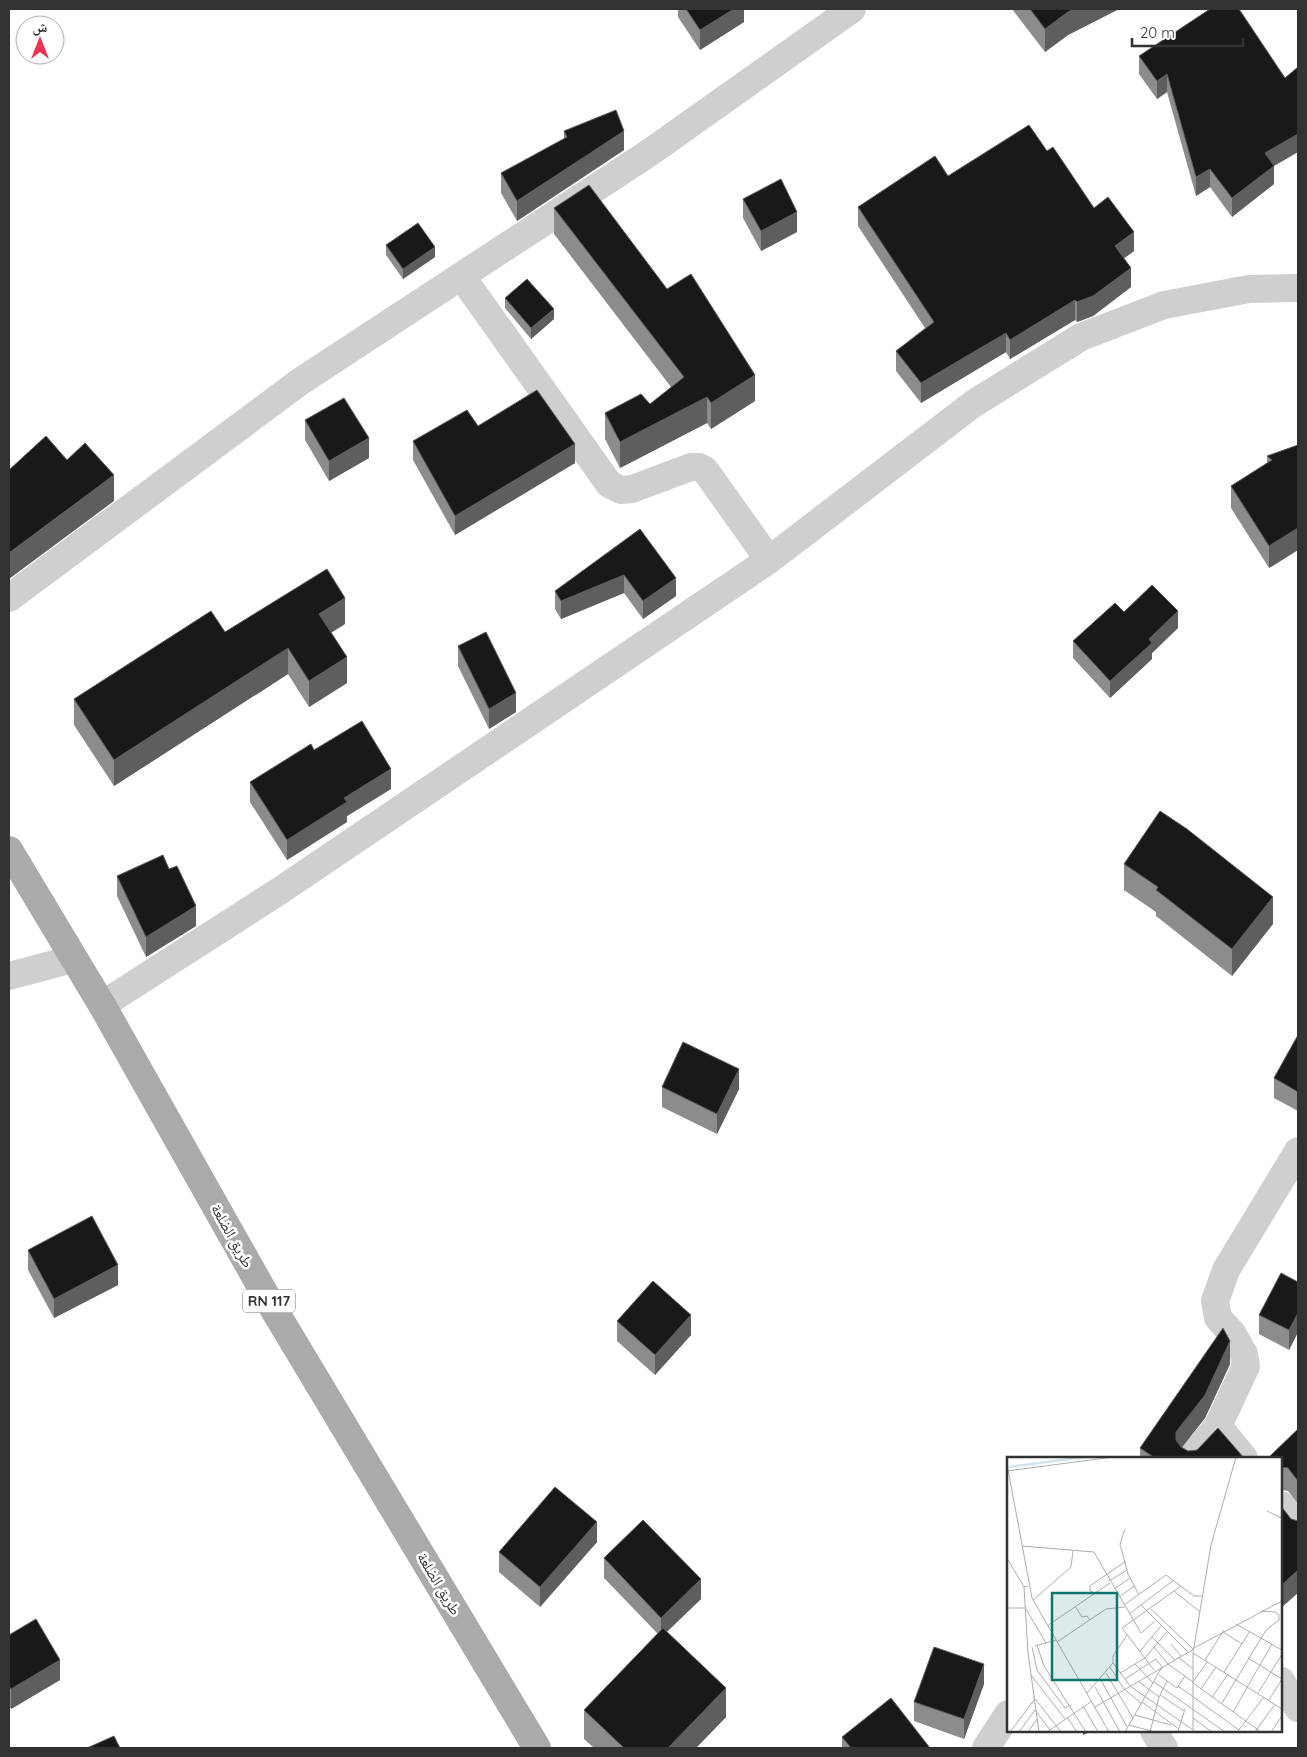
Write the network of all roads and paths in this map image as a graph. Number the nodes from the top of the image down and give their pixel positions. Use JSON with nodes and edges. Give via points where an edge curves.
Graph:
{"nodes":[{"id":1,"x":851,"y":9,"type":"edge"},
{"id":2,"x":462,"y":277,"type":"junction"},
{"id":3,"x":1298,"y":288,"type":"edge"},
{"id":4,"x":769,"y":560,"type":"junction"},
{"id":5,"x":9,"y":598,"type":"edge"},
{"id":6,"x":9,"y":850,"type":"edge"},
{"id":7,"x":73,"y":959,"type":"junction"},
{"id":8,"x":9,"y":976,"type":"edge"},
{"id":9,"x":102,"y":1005,"type":"junction"},
{"id":10,"x":1298,"y":1151,"type":"edge"},
{"id":11,"x":1218,"y":1426,"type":"junction"},
{"id":12,"x":1191,"y":1457,"type":"edge"},
{"id":13,"x":1243,"y":1457,"type":"edge"},
{"id":14,"x":1282,"y":1506,"type":"edge"},
{"id":15,"x":1298,"y":1528,"type":"edge"},
{"id":16,"x":1282,"y":1683,"type":"edge"},
{"id":17,"x":1298,"y":1708,"type":"edge"},
{"id":18,"x":1007,"y":1716,"type":"edge"},
{"id":19,"x":1155,"y":1732,"type":"edge"},
{"id":20,"x":537,"y":1748,"type":"edge"},
{"id":21,"x":986,"y":1748,"type":"edge"},
{"id":22,"x":1164,"y":1748,"type":"edge"}],
"edges":[{"from":1,"to":2,"type":"street","via":[[649,152]]},
{"from":2,"to":4,"type":"street","via":[[609,484],[621,490],[632,489],[692,467],[705,470]]},
{"from":2,"to":5,"type":"street","via":[[301,381]]},
{"from":3,"to":4,"type":"street","via":[[1249,289],[1164,305],[1081,337],[973,404]]},
{"from":4,"to":9,"type":"street","via":[[281,890]]},
{"from":6,"to":7,"type":"main road","name":"طريق الضلعة","number":"RN 117"},
{"from":7,"to":8,"type":"street"},
{"from":7,"to":9,"type":"main road","name":"طريق الضلعة","number":"RN 117"},
{"from":9,"to":20,"type":"main road","name":"طريق الضلعة","number":"RN 117","via":[[270,1303]]},
{"from":10,"to":11,"type":"street","via":[[1226,1270],[1215,1301],[1218,1318],[1232,1333],[1244,1354],[1246,1366]]},
{"from":11,"to":12,"type":"street"},
{"from":11,"to":13,"type":"street"},
{"from":14,"to":15,"type":"street"},
{"from":16,"to":17,"type":"street"},
{"from":18,"to":21,"type":"street"},
{"from":19,"to":22,"type":"street"}]}
